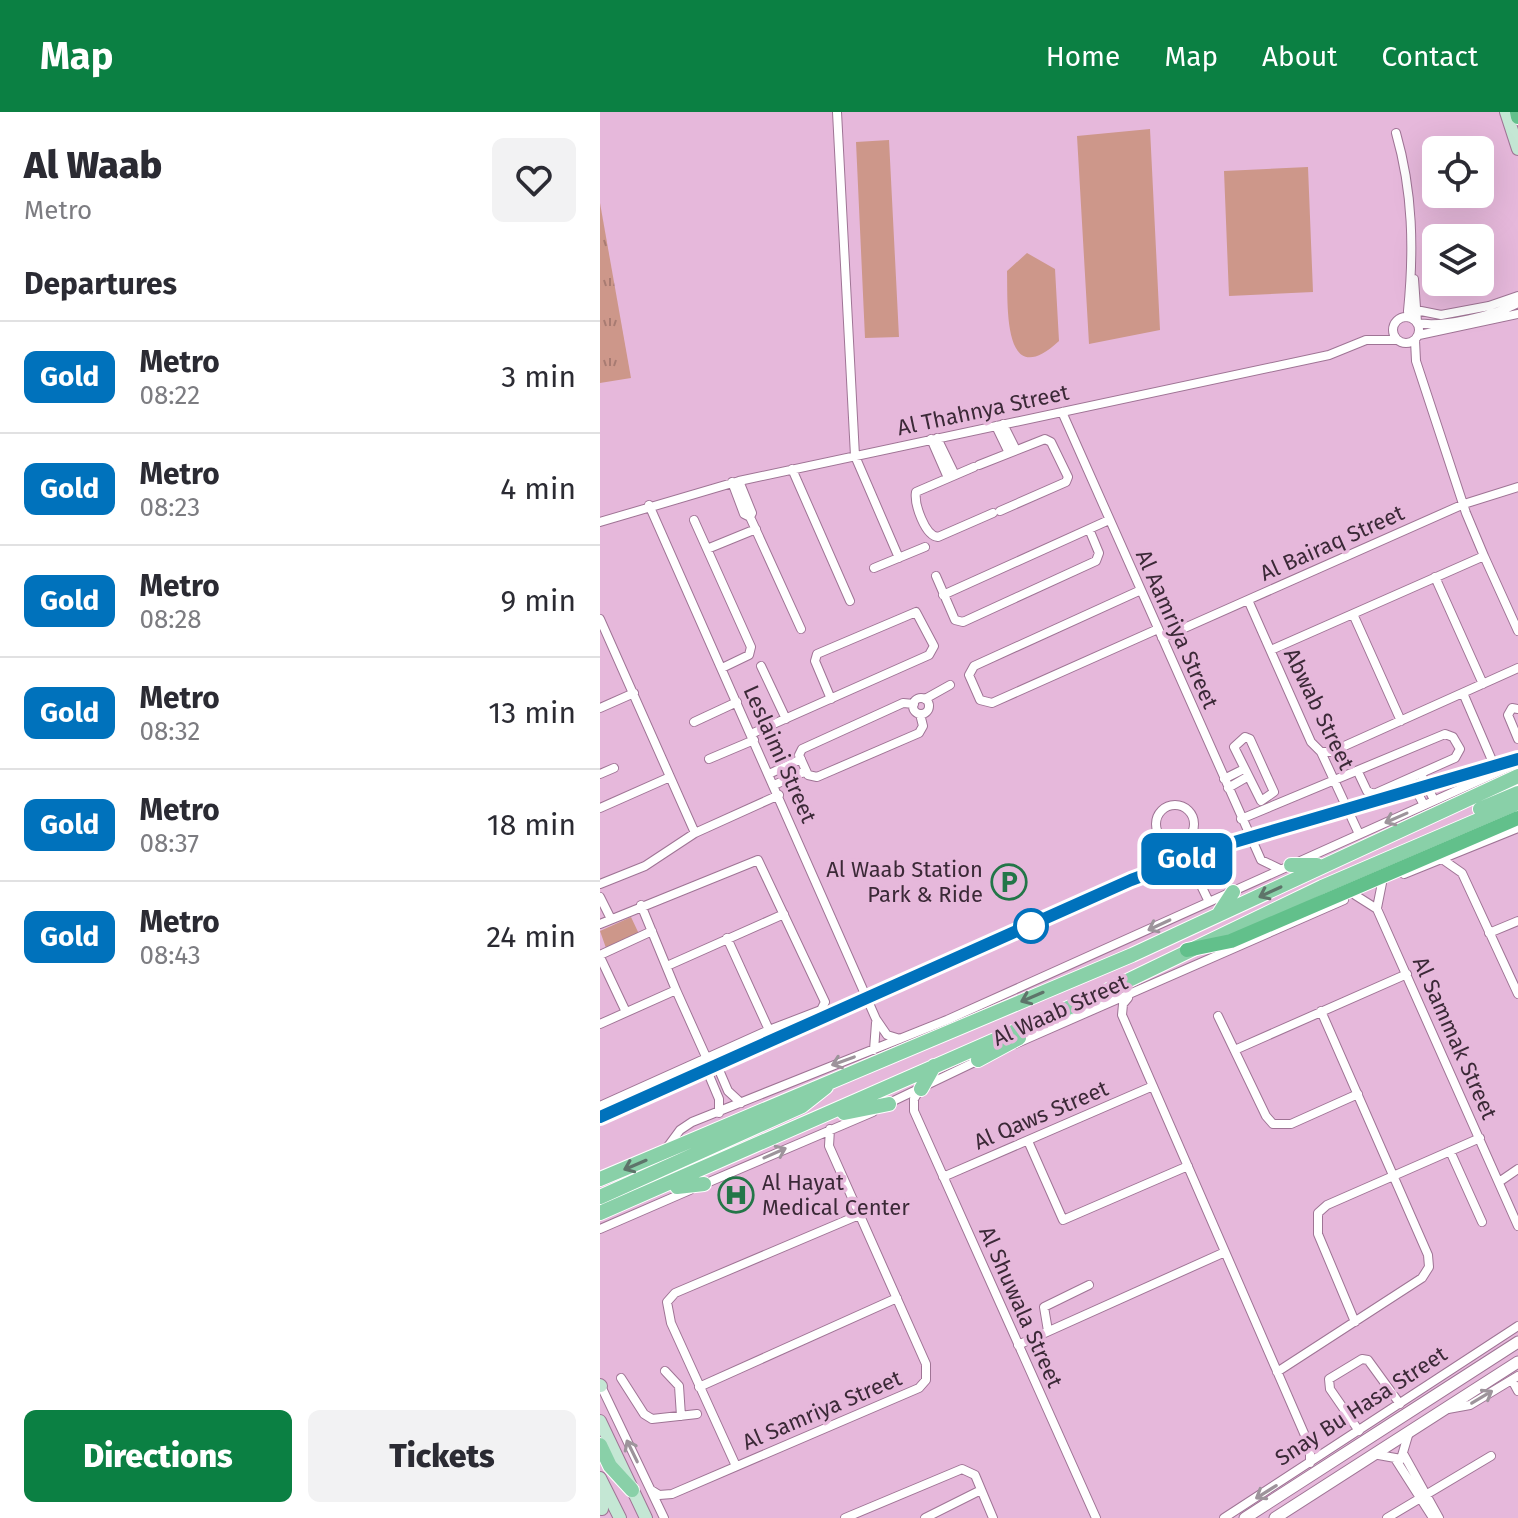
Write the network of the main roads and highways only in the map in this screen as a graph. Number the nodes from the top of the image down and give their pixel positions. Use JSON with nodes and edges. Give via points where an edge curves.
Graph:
{"nodes":[{"id":1,"x":1506,"y":112,"type":"edge"},
{"id":2,"x":1518,"y":149,"type":"edge"},
{"id":3,"x":1518,"y":776,"type":"edge"},
{"id":4,"x":1518,"y":793,"type":"edge"},
{"id":5,"x":1518,"y":803,"type":"edge"},
{"id":6,"x":1518,"y":818,"type":"edge"},
{"id":7,"x":1325,"y":864,"type":"junction"},
{"id":8,"x":1286,"y":867,"type":"road end"},
{"id":9,"x":1322,"y":887,"type":"junction"},
{"id":10,"x":1233,"y":892,"type":"road end"},
{"id":11,"x":1217,"y":917,"type":"junction"},
{"id":12,"x":1187,"y":950,"type":"junction"},
{"id":13,"x":1100,"y":1000,"type":"junction"},
{"id":14,"x":978,"y":1060,"type":"road end"},
{"id":15,"x":934,"y":1066,"type":"junction"},
{"id":16,"x":832,"y":1081,"type":"junction"},
{"id":17,"x":921,"y":1089,"type":"road end"},
{"id":18,"x":889,"y":1104,"type":"road end"},
{"id":19,"x":816,"y":1119,"type":"junction"},
{"id":20,"x":600,"y":1179,"type":"edge"},
{"id":21,"x":704,"y":1184,"type":"road end"},
{"id":22,"x":657,"y":1189,"type":"junction"},
{"id":23,"x":600,"y":1197,"type":"edge"},
{"id":24,"x":600,"y":1213,"type":"edge"},
{"id":25,"x":600,"y":1421,"type":"edge"},
{"id":26,"x":600,"y":1445,"type":"edge"},
{"id":27,"x":600,"y":1478,"type":"edge"},
{"id":28,"x":632,"y":1490,"type":"junction"},
{"id":29,"x":603,"y":1511,"type":"edge"},
{"id":30,"x":620,"y":1518,"type":"edge"},
{"id":31,"x":646,"y":1518,"type":"edge"}],
"edges":[{"from":1,"to":2,"type":"main road"},
{"from":3,"to":7,"type":"main road","name":"Al Waab Street"},
{"from":4,"to":9,"type":"main road","via":[[1352,868]]},
{"from":5,"to":9,"type":"main road","name":"Al Waab Street"},
{"from":6,"to":12,"type":"highway","via":[[1231,941]]},
{"from":7,"to":8,"type":"main road"},
{"from":7,"to":11,"type":"main road","name":"Al Waab Street","one_way":true},
{"from":9,"to":12,"type":"main road","name":"Al Waab Street"},
{"from":10,"to":11,"type":"main road"},
{"from":11,"to":16,"type":"main road","name":"Al Waab Street","one_way":true},
{"from":12,"to":13,"type":"main road","name":"Al Waab Street"},
{"from":13,"to":14,"type":"main road"},
{"from":13,"to":15,"type":"main road","name":"Al Waab Street"},
{"from":15,"to":17,"type":"main road"},
{"from":15,"to":19,"type":"main road","name":"Al Waab Street"},
{"from":16,"to":20,"type":"main road","name":"Al Waab Street","one_way":true},
{"from":16,"to":23,"type":"main road","via":[[802,1106]]},
{"from":18,"to":19,"type":"main road"},
{"from":19,"to":22,"type":"main road","name":"Al Waab Street"},
{"from":21,"to":22,"type":"main road"},
{"from":22,"to":24,"type":"main road","name":"Al Waab Street"},
{"from":25,"to":28,"type":"main road"},
{"from":26,"to":28,"type":"main road","via":[[610,1466]]},
{"from":27,"to":29,"type":"main road"},
{"from":27,"to":30,"type":"main road"},
{"from":28,"to":31,"type":"main road"}]}
